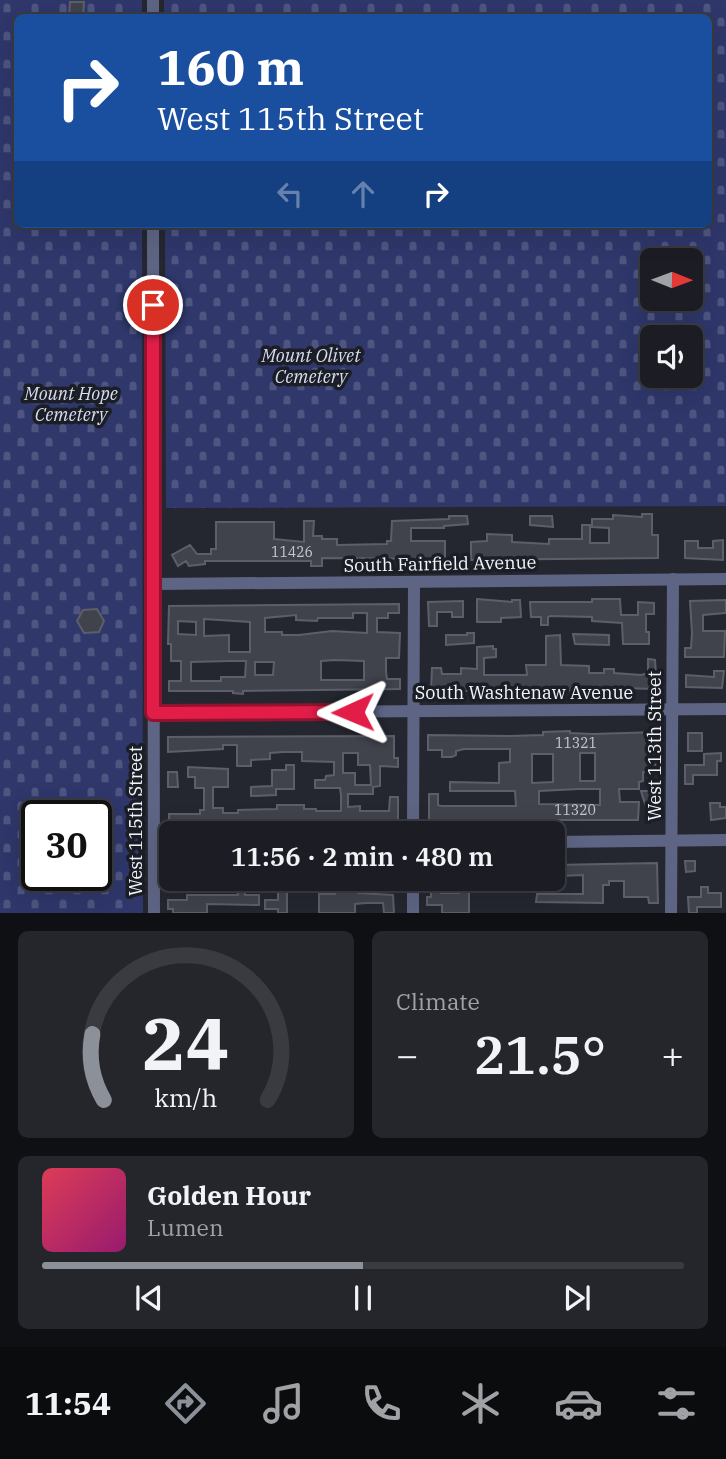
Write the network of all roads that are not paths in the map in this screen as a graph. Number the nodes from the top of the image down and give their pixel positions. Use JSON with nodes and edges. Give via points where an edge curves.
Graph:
{"nodes":[{"id":1,"x":153,"y":228,"type":"edge"},
{"id":2,"x":673,"y":579,"type":"junction"},
{"id":3,"x":726,"y":579,"type":"edge"},
{"id":4,"x":414,"y":582,"type":"junction"},
{"id":5,"x":153,"y":584,"type":"junction"},
{"id":6,"x":673,"y":709,"type":"junction"},
{"id":7,"x":726,"y":709,"type":"edge"},
{"id":8,"x":414,"y":711,"type":"junction"},
{"id":9,"x":153,"y":713,"type":"junction"},
{"id":10,"x":414,"y":821,"type":"edge"},
{"id":11,"x":726,"y":840,"type":"edge"},
{"id":12,"x":672,"y":841,"type":"junction"},
{"id":13,"x":565,"y":842,"type":"edge"},
{"id":14,"x":154,"y":845,"type":"junction"},
{"id":15,"x":159,"y":845,"type":"edge"},
{"id":16,"x":413,"y":891,"type":"edge"},
{"id":17,"x":154,"y":913,"type":"edge"},
{"id":18,"x":413,"y":913,"type":"edge"},
{"id":19,"x":671,"y":913,"type":"edge"}],
"edges":[{"from":1,"to":5,"type":"street","name":"West 115th Street"},
{"from":2,"to":3,"type":"street","name":"South Fairfield Avenue"},
{"from":2,"to":4,"type":"street","name":"South Fairfield Avenue"},
{"from":2,"to":6,"type":"street","name":"West 113th Street"},
{"from":4,"to":5,"type":"street","name":"South Fairfield Avenue"},
{"from":4,"to":8,"type":"street"},
{"from":5,"to":9,"type":"street","name":"West 115th Street"},
{"from":6,"to":7,"type":"street","name":"South Washtenaw Avenue"},
{"from":6,"to":8,"type":"street","name":"South Washtenaw Avenue"},
{"from":6,"to":12,"type":"street","name":"West 113th Street"},
{"from":8,"to":9,"type":"street","name":"South Washtenaw Avenue"},
{"from":8,"to":10,"type":"street"},
{"from":9,"to":14,"type":"street","name":"West 115th Street"},
{"from":11,"to":12,"type":"street"},
{"from":12,"to":13,"type":"street"},
{"from":12,"to":19,"type":"street","name":"West 113th Street"},
{"from":14,"to":15,"type":"street"},
{"from":14,"to":17,"type":"street","name":"West 115th Street"},
{"from":16,"to":18,"type":"street"}]}
